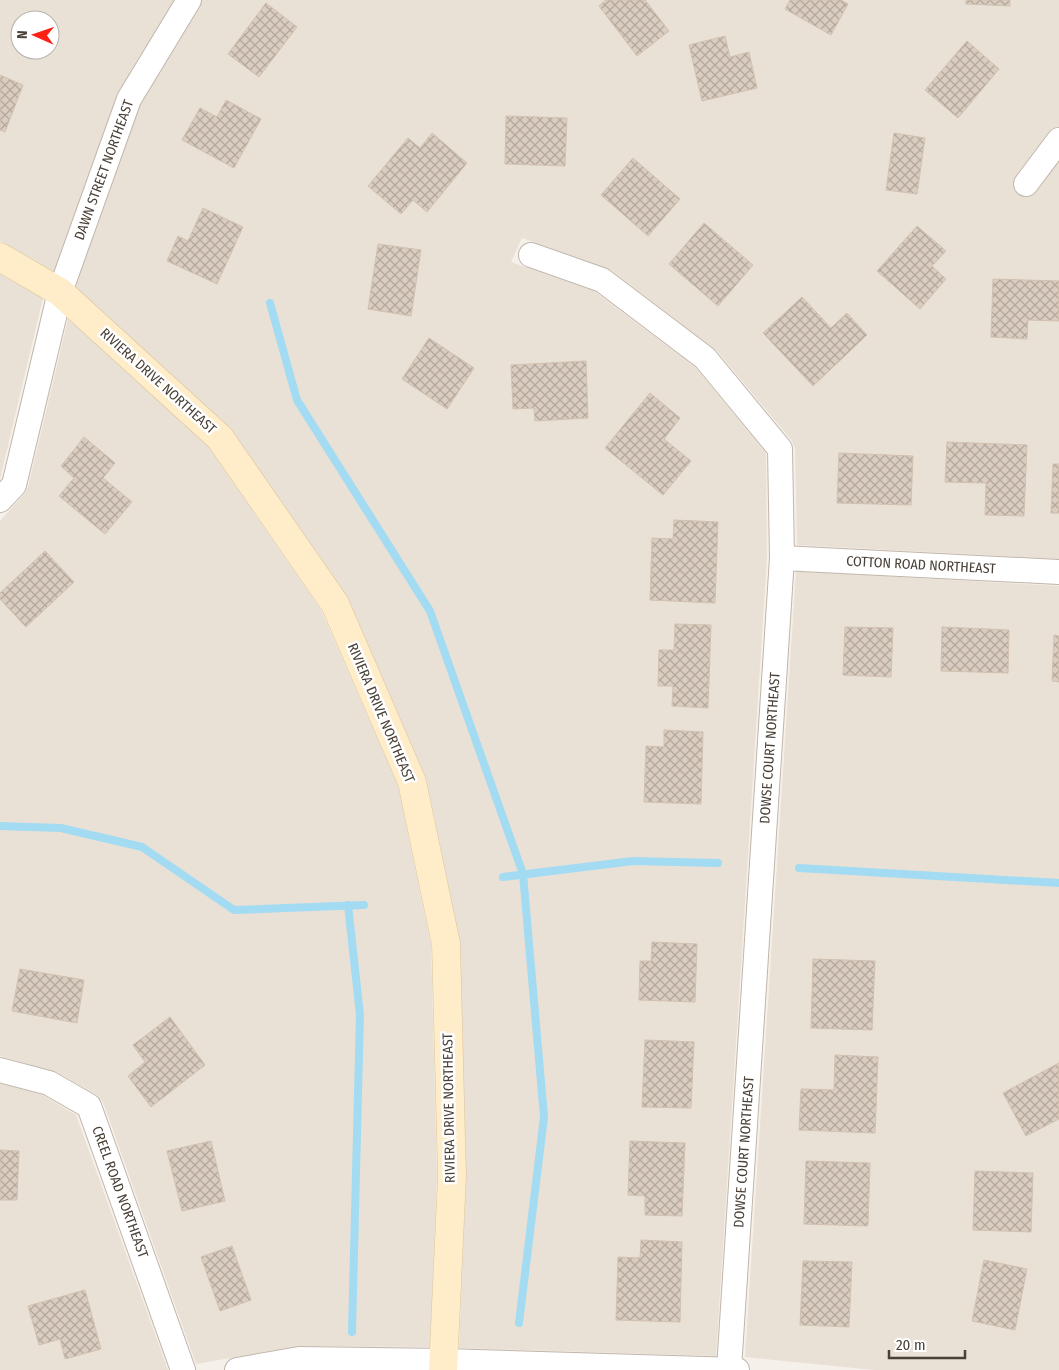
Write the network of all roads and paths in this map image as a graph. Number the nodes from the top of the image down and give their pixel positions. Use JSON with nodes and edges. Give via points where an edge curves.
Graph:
{"nodes":[{"id":1,"x":189,"y":0,"type":"edge"},
{"id":2,"x":1059,"y":140,"type":"edge"},
{"id":3,"x":1026,"y":184,"type":"dead end"},
{"id":4,"x":530,"y":255,"type":"dead end"},
{"id":5,"x":0,"y":257,"type":"edge"},
{"id":6,"x":60,"y":292,"type":"junction"},
{"id":7,"x":0,"y":500,"type":"edge"},
{"id":8,"x":782,"y":558,"type":"junction"},
{"id":9,"x":1059,"y":572,"type":"edge"},
{"id":10,"x":0,"y":1070,"type":"edge"},
{"id":11,"x":443,"y":1365,"type":"edge"},
{"id":12,"x":183,"y":1370,"type":"edge"},
{"id":13,"x":237,"y":1370,"type":"edge"},
{"id":14,"x":733,"y":1370,"type":"edge"}],
"edges":[{"from":1,"to":6,"type":"street","name":"DAWN STREET NORTHEAST","via":[[129,99]]},
{"from":2,"to":3,"type":"street"},
{"from":4,"to":8,"type":"street","name":"DOWSE COURT NORTHEAST","via":[[602,280],[712,366],[780,448]]},
{"from":5,"to":6,"type":"street","name":"RIVIERA DRIVE NORTHEAST"},
{"from":6,"to":7,"type":"street","name":"DAWN STREET NORTHEAST","via":[[14,485]]},
{"from":6,"to":11,"type":"street","name":"RIVIERA DRIVE NORTHEAST","via":[[220,438],[334,604],[412,782],[446,944],[452,1176]]},
{"from":8,"to":9,"type":"street","name":"COTTON ROAD NORTHEAST"},
{"from":8,"to":14,"type":"street","name":"DOWSE COURT NORTHEAST"},
{"from":10,"to":12,"type":"street","name":"CREEL ROAD NORTHEAST","via":[[49,1082],[89,1106]]},
{"from":11,"to":13,"type":"street","via":[[298,1359]]},
{"from":11,"to":14,"type":"street"}]}
